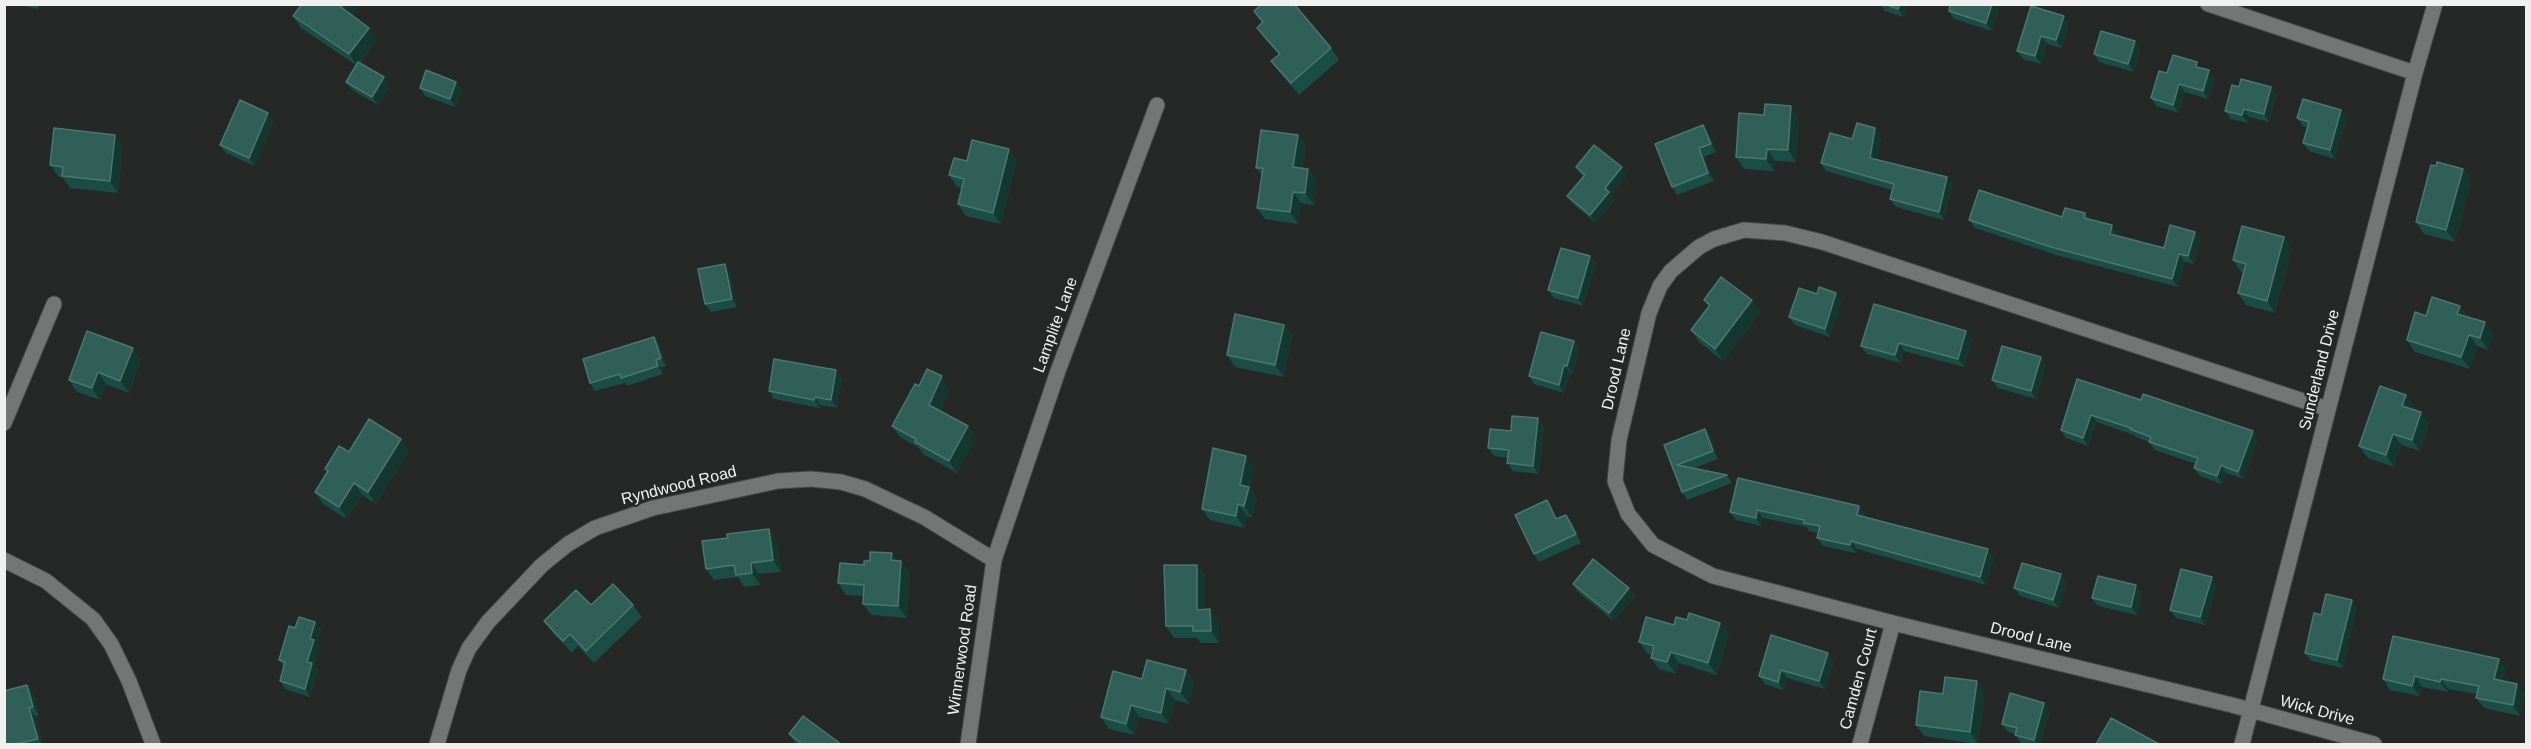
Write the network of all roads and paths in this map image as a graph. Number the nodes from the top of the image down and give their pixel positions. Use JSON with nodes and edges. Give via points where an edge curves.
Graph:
{"nodes":[{"id":1,"x":2208,"y":4,"type":"edge"},
{"id":2,"x":2435,"y":4,"type":"edge"},
{"id":3,"x":2415,"y":73,"type":"junction"},
{"id":4,"x":1157,"y":105,"type":"dead end"},
{"id":5,"x":54,"y":304,"type":"dead end"},
{"id":6,"x":2328,"y":409,"type":"junction"},
{"id":7,"x":4,"y":423,"type":"edge"},
{"id":8,"x":4,"y":560,"type":"edge"},
{"id":9,"x":994,"y":560,"type":"junction"},
{"id":10,"x":1893,"y":623,"type":"junction"},
{"id":11,"x":2251,"y":712,"type":"junction"},
{"id":12,"x":153,"y":744,"type":"edge"},
{"id":13,"x":437,"y":744,"type":"edge"},
{"id":14,"x":968,"y":744,"type":"edge"},
{"id":15,"x":1860,"y":744,"type":"edge"},
{"id":16,"x":2242,"y":744,"type":"edge"},
{"id":17,"x":2374,"y":744,"type":"edge"}],
"edges":[{"from":1,"to":3,"type":"street"},
{"from":2,"to":3,"type":"street","name":"Sunderland Drive"},
{"from":3,"to":6,"type":"street","name":"Sunderland Drive"},
{"from":4,"to":9,"type":"street","name":"Lamplite Lane","via":[[1058,371]]},
{"from":5,"to":7,"type":"street"},
{"from":6,"to":10,"type":"street","name":"Drood Lane","via":[[1822,242],[1762,230],[1744,230],[1714,239],[1671,271],[1652,301],[1618,440],[1615,481],[1628,514],[1653,544],[1713,576]]},
{"from":6,"to":11,"type":"street","name":"Sunderland Drive"},
{"from":8,"to":12,"type":"street","via":[[46,581],[93,619],[111,644],[129,681]]},
{"from":9,"to":13,"type":"street","name":"Ryndwood Road","via":[[924,517],[866,489],[841,482],[778,482],[653,508],[595,528],[568,544],[542,565],[488,622],[459,670]]},
{"from":9,"to":14,"type":"street","name":"Winnerwood Road"},
{"from":10,"to":11,"type":"street","name":"Drood Lane"},
{"from":10,"to":15,"type":"street","name":"Camden Court"},
{"from":11,"to":16,"type":"street","name":"Sunderland Drive"},
{"from":11,"to":17,"type":"street","name":"Wick Drive"}]}
